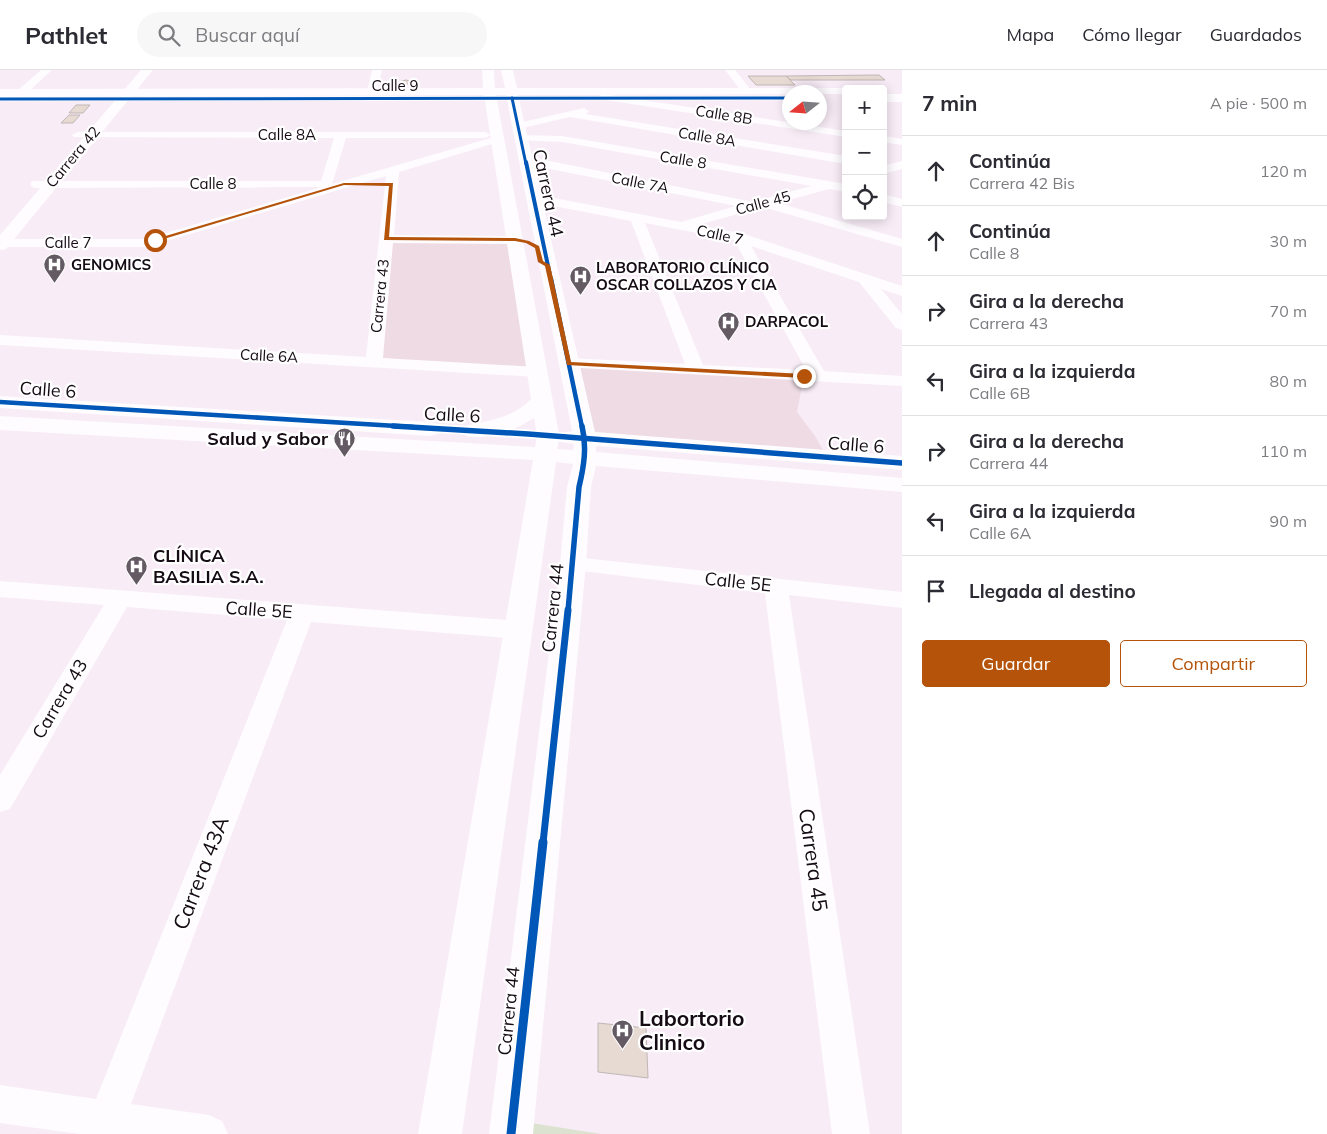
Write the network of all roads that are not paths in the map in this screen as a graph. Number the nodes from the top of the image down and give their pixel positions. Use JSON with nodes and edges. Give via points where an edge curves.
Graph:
{"nodes":[{"id":1,"x":47,"y":70,"type":"edge"},
{"id":2,"x":134,"y":70,"type":"edge"},
{"id":3,"x":147,"y":70,"type":"edge"},
{"id":4,"x":377,"y":70,"type":"edge"},
{"id":5,"x":488,"y":70,"type":"edge"},
{"id":6,"x":730,"y":70,"type":"edge"},
{"id":7,"x":507,"y":74,"type":"edge"},
{"id":8,"x":568,"y":90,"type":"junction"},
{"id":9,"x":746,"y":90,"type":"junction"},
{"id":10,"x":842,"y":90,"type":"edge"},
{"id":11,"x":887,"y":90,"type":"edge"},
{"id":12,"x":902,"y":90,"type":"edge"},
{"id":13,"x":0,"y":92,"type":"edge"},
{"id":14,"x":22,"y":92,"type":"junction"},
{"id":15,"x":225,"y":92,"type":"junction"},
{"id":16,"x":310,"y":92,"type":"junction"},
{"id":17,"x":372,"y":92,"type":"junction"},
{"id":18,"x":511,"y":94,"type":"junction"},
{"id":19,"x":490,"y":95,"type":"junction"},
{"id":20,"x":118,"y":96,"type":"junction"},
{"id":21,"x":603,"y":97,"type":"junction"},
{"id":22,"x":655,"y":97,"type":"junction"},
{"id":23,"x":447,"y":98,"type":"junction"},
{"id":24,"x":782,"y":98,"type":"edge"},
{"id":25,"x":827,"y":98,"type":"edge"},
{"id":26,"x":842,"y":98,"type":"edge"},
{"id":27,"x":887,"y":98,"type":"edge"},
{"id":28,"x":902,"y":98,"type":"edge"},
{"id":29,"x":0,"y":99,"type":"edge"},
{"id":30,"x":255,"y":99,"type":"junction"},
{"id":31,"x":276,"y":99,"type":"junction"},
{"id":32,"x":628,"y":101,"type":"junction"},
{"id":33,"x":568,"y":114,"type":"junction"},
{"id":34,"x":493,"y":115,"type":"junction"},
{"id":35,"x":519,"y":132,"type":"junction"},
{"id":36,"x":842,"y":133,"type":"edge"},
{"id":37,"x":84,"y":135,"type":"junction"},
{"id":38,"x":340,"y":135,"type":"junction"},
{"id":39,"x":887,"y":140,"type":"edge"},
{"id":40,"x":498,"y":141,"type":"junction"},
{"id":41,"x":902,"y":142,"type":"edge"},
{"id":42,"x":479,"y":145,"type":"joint"},
{"id":43,"x":842,"y":159,"type":"edge"},
{"id":44,"x":527,"y":167,"type":"junction"},
{"id":45,"x":393,"y":170,"type":"junction"},
{"id":46,"x":842,"y":182,"type":"edge"},
{"id":47,"x":36,"y":184,"type":"junction"},
{"id":48,"x":51,"y":184,"type":"junction"},
{"id":49,"x":326,"y":184,"type":"junction"},
{"id":50,"x":344,"y":184,"type":"junction"},
{"id":51,"x":391,"y":184,"type":"junction"},
{"id":52,"x":505,"y":184,"type":"junction"},
{"id":53,"x":832,"y":184,"type":"junction"},
{"id":54,"x":842,"y":187,"type":"edge"},
{"id":55,"x":533,"y":198,"type":"junction"},
{"id":56,"x":887,"y":199,"type":"edge"},
{"id":57,"x":902,"y":203,"type":"edge"},
{"id":58,"x":760,"y":204,"type":"junction"},
{"id":59,"x":636,"y":217,"type":"junction"},
{"id":60,"x":0,"y":225,"type":"edge"},
{"id":61,"x":680,"y":226,"type":"junction"},
{"id":62,"x":739,"y":237,"type":"junction"},
{"id":63,"x":386,"y":239,"type":"junction"},
{"id":64,"x":515,"y":240,"type":"junction"},
{"id":65,"x":1,"y":243,"type":"edge"},
{"id":66,"x":902,"y":243,"type":"edge"},
{"id":67,"x":548,"y":265,"type":"junction"},
{"id":68,"x":866,"y":279,"type":"junction"},
{"id":69,"x":902,"y":291,"type":"edge"},
{"id":70,"x":902,"y":325,"type":"edge"},
{"id":71,"x":0,"y":340,"type":"edge"},
{"id":72,"x":374,"y":362,"type":"junction"},
{"id":73,"x":569,"y":363,"type":"junction"},
{"id":74,"x":696,"y":370,"type":"junction"},
{"id":75,"x":537,"y":372,"type":"junction"},
{"id":76,"x":818,"y":377,"type":"junction"},
{"id":77,"x":902,"y":381,"type":"edge"},
{"id":78,"x":542,"y":400,"type":"junction"},
{"id":79,"x":0,"y":402,"type":"edge"},
{"id":80,"x":0,"y":423,"type":"edge"},
{"id":81,"x":474,"y":432,"type":"junction"},
{"id":82,"x":547,"y":446,"type":"junction"},
{"id":83,"x":583,"y":461,"type":"junction"},
{"id":84,"x":902,"y":463,"type":"edge"},
{"id":85,"x":902,"y":486,"type":"edge"},
{"id":86,"x":573,"y":564,"type":"junction"},
{"id":87,"x":776,"y":586,"type":"junction"},
{"id":88,"x":0,"y":589,"type":"edge"},
{"id":89,"x":120,"y":599,"type":"junction"},
{"id":90,"x":902,"y":600,"type":"edge"},
{"id":91,"x":302,"y":613,"type":"junction"},
{"id":92,"x":519,"y":630,"type":"junction"},
{"id":93,"x":0,"y":800,"type":"edge"},
{"id":94,"x":0,"y":1104,"type":"edge"},
{"id":95,"x":103,"y":1127,"type":"edge"},
{"id":96,"x":209,"y":1134,"type":"edge"},
{"id":97,"x":440,"y":1134,"type":"edge"},
{"id":98,"x":510,"y":1134,"type":"edge"},
{"id":99,"x":851,"y":1134,"type":"edge"}],
"edges":[{"from":1,"to":14,"type":"street"},
{"from":2,"to":20,"type":"main road","name":"Carrera 42"},
{"from":3,"to":20,"type":"main road","name":"Carrera 42"},
{"from":4,"to":17,"type":"street"},
{"from":5,"to":19,"type":"main road","name":"Carrera 44"},
{"from":6,"to":9,"type":"street"},
{"from":7,"to":8,"type":"main road","via":[[530,86]]},
{"from":7,"to":18,"type":"main road","name":"Carrera 44"},
{"from":8,"to":9,"type":"main road","name":"Calle 9"},
{"from":8,"to":18,"type":"main road","name":"Calle 9"},
{"from":9,"to":10,"type":"main road","name":"Calle 9"},
{"from":11,"to":12,"type":"main road"},
{"from":13,"to":14,"type":"main road","name":"Calle 9"},
{"from":14,"to":20,"type":"main road","name":"Calle 9"},
{"from":15,"to":16,"type":"main road","name":"Calle 9"},
{"from":15,"to":20,"type":"main road","name":"Calle 9"},
{"from":15,"to":30,"type":"main road"},
{"from":16,"to":17,"type":"main road","name":"Calle 9"},
{"from":16,"to":31,"type":"main road"},
{"from":17,"to":19,"type":"main road","name":"Calle 9"},
{"from":18,"to":19,"type":"main road","name":"Calle 9"},
{"from":18,"to":21,"type":"main road","name":"Calle 9"},
{"from":18,"to":35,"type":"main road","name":"Carrera 44"},
{"from":19,"to":23,"type":"main road","name":"Calle 9"},
{"from":19,"to":34,"type":"main road","name":"Carrera 44"},
{"from":20,"to":29,"type":"main road","name":"Calle 9"},
{"from":20,"to":30,"type":"main road","name":"Calle 9"},
{"from":20,"to":37,"type":"main road","name":"Carrera 42"},
{"from":21,"to":22,"type":"main road","name":"Calle 9"},
{"from":21,"to":32,"type":"street","name":"Calle 8B"},
{"from":22,"to":24,"type":"main road","name":"Calle 9"},
{"from":22,"to":32,"type":"street"},
{"from":23,"to":31,"type":"main road","name":"Calle 9"},
{"from":23,"to":34,"type":"main road","via":[[479,104]]},
{"from":25,"to":26,"type":"main road"},
{"from":27,"to":28,"type":"main road"},
{"from":30,"to":31,"type":"main road","name":"Calle 9"},
{"from":32,"to":33,"type":"street"},
{"from":32,"to":36,"type":"street","name":"Calle 8B"},
{"from":33,"to":35,"type":"street"},
{"from":33,"to":43,"type":"street","name":"Calle 8A"},
{"from":34,"to":40,"type":"main road","name":"Carrera 44"},
{"from":35,"to":44,"type":"main road","name":"Carrera 44"},
{"from":35,"to":53,"type":"street","name":"Calle 8"},
{"from":37,"to":38,"type":"street","name":"Calle 8A"},
{"from":37,"to":47,"type":"main road","name":"Carrera 42"},
{"from":37,"to":48,"type":"main road","name":"Carrera 42"},
{"from":38,"to":40,"type":"street","name":"Calle 8A"},
{"from":38,"to":49,"type":"street"},
{"from":39,"to":41,"type":"street"},
{"from":40,"to":42,"type":"main road"},
{"from":40,"to":52,"type":"main road","name":"Carrera 44"},
{"from":42,"to":45,"type":"street","name":"Calle 7"},
{"from":44,"to":52,"type":"main road"},
{"from":44,"to":55,"type":"main road","name":"Carrera 44"},
{"from":44,"to":58,"type":"street","name":"Calle 7A"},
{"from":45,"to":50,"type":"street","name":"Calle 7"},
{"from":45,"to":51,"type":"street","name":"Carrera 43"},
{"from":46,"to":53,"type":"street","name":"Calle 45"},
{"from":47,"to":48,"type":"street","name":"Calle 8"},
{"from":47,"to":60,"type":"main road","name":"Carrera 42"},
{"from":48,"to":49,"type":"street","name":"Calle 8"},
{"from":48,"to":65,"type":"main road","name":"Carrera 42"},
{"from":49,"to":50,"type":"street","name":"Calle 8"},
{"from":50,"to":51,"type":"street","name":"Calle 8"},
{"from":50,"to":65,"type":"street","name":"Calle 7","via":[[146,243]]},
{"from":51,"to":63,"type":"street","name":"Carrera 43"},
{"from":52,"to":64,"type":"main road","name":"Carrera 44"},
{"from":53,"to":54,"type":"street","name":"Calle 8"},
{"from":53,"to":58,"type":"street","name":"Calle 45"},
{"from":55,"to":59,"type":"street","name":"Calle 7"},
{"from":55,"to":67,"type":"main road","name":"Carrera 44"},
{"from":56,"to":57,"type":"street"},
{"from":58,"to":61,"type":"street","name":"Calle 45"},
{"from":58,"to":66,"type":"street","name":"Calle 7A"},
{"from":59,"to":61,"type":"street","name":"Calle 7"},
{"from":59,"to":74,"type":"street"},
{"from":61,"to":62,"type":"street","name":"Calle 7"},
{"from":62,"to":68,"type":"street","name":"Calle 7"},
{"from":62,"to":76,"type":"street"},
{"from":63,"to":64,"type":"street"},
{"from":63,"to":72,"type":"street","name":"Carrera 43"},
{"from":64,"to":67,"type":"main road","via":[[538,247],[540,262]]},
{"from":64,"to":75,"type":"main road","name":"Carrera 44"},
{"from":67,"to":73,"type":"main road","name":"Carrera 44"},
{"from":68,"to":69,"type":"street","name":"Calle 7"},
{"from":68,"to":70,"type":"street"},
{"from":71,"to":72,"type":"street","name":"Calle 6A"},
{"from":72,"to":75,"type":"street","name":"Calle 6A"},
{"from":73,"to":74,"type":"street"},
{"from":73,"to":83,"type":"main road","name":"Carrera 44"},
{"from":74,"to":76,"type":"street"},
{"from":75,"to":78,"type":"main road","name":"Carrera 44"},
{"from":76,"to":77,"type":"street"},
{"from":78,"to":81,"type":"main road","via":[[519,419]]},
{"from":78,"to":82,"type":"main road","name":"Carrera 44"},
{"from":79,"to":81,"type":"main road","name":"Calle 6"},
{"from":80,"to":82,"type":"main road","name":"Calle 6"},
{"from":81,"to":82,"type":"main road","name":"Calle 6"},
{"from":82,"to":83,"type":"main road","name":"Calle 6"},
{"from":82,"to":92,"type":"main road","name":"Carrera 44"},
{"from":83,"to":84,"type":"main road","name":"Calle 6"},
{"from":83,"to":85,"type":"main road","name":"Calle 6","via":[[605,472],[644,462]]},
{"from":83,"to":86,"type":"main road","name":"Carrera 44"},
{"from":86,"to":87,"type":"street","name":"Calle 5E"},
{"from":86,"to":98,"type":"main road","name":"Carrera 44"},
{"from":87,"to":90,"type":"street","name":"Calle 5E"},
{"from":87,"to":99,"type":"street","name":"Carrera 45"},
{"from":88,"to":89,"type":"street","name":"Calle 5E"},
{"from":89,"to":91,"type":"street","name":"Calle 5E"},
{"from":89,"to":93,"type":"street","name":"Carrera 43"},
{"from":91,"to":92,"type":"street","name":"Calle 5E"},
{"from":91,"to":95,"type":"street","name":"Carrera 43A"},
{"from":92,"to":97,"type":"main road","name":"Carrera 44"},
{"from":94,"to":95,"type":"street"},
{"from":95,"to":96,"type":"street"}]}
